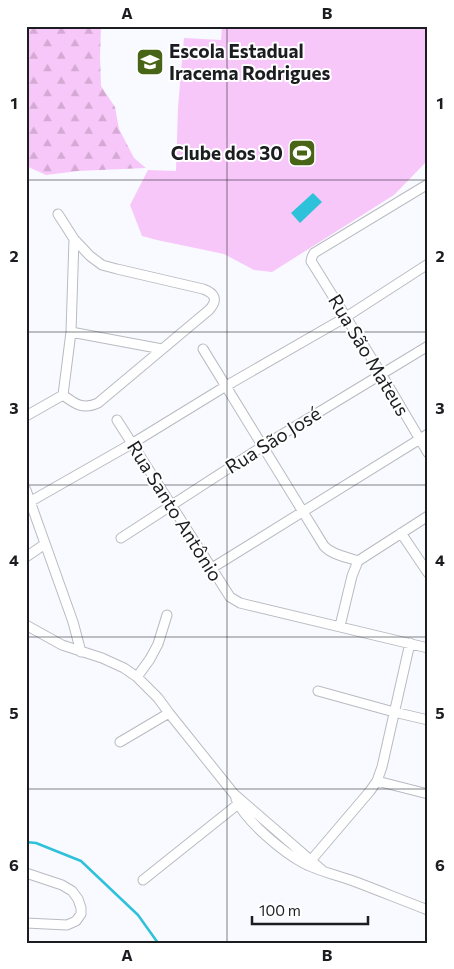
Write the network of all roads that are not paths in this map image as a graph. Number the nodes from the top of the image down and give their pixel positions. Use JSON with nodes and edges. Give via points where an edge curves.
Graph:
{"nodes":[{"id":1,"x":427,"y":186,"type":"edge"},
{"id":2,"x":58,"y":214,"type":"dead end"},
{"id":3,"x":74,"y":239,"type":"junction"},
{"id":4,"x":428,"y":264,"type":"edge"},
{"id":5,"x":346,"y":317,"type":"junction"},
{"id":6,"x":71,"y":332,"type":"junction"},
{"id":7,"x":428,"y":346,"type":"edge"},
{"id":8,"x":162,"y":349,"type":"junction"},
{"id":9,"x":203,"y":349,"type":"dead end"},
{"id":10,"x":382,"y":374,"type":"junction"},
{"id":11,"x":226,"y":386,"type":"junction"},
{"id":12,"x":63,"y":395,"type":"junction"},
{"id":13,"x":26,"y":416,"type":"edge"},
{"id":14,"x":117,"y":420,"type":"dead end"},
{"id":15,"x":428,"y":434,"type":"edge"},
{"id":16,"x":419,"y":439,"type":"junction"},
{"id":17,"x":133,"y":443,"type":"junction"},
{"id":18,"x":263,"y":446,"type":"junction"},
{"id":19,"x":428,"y":453,"type":"edge"},
{"id":20,"x":26,"y":490,"type":"edge"},
{"id":21,"x":28,"y":503,"type":"edge"},
{"id":22,"x":172,"y":505,"type":"junction"},
{"id":23,"x":302,"y":512,"type":"junction"},
{"id":24,"x":428,"y":516,"type":"edge"},
{"id":25,"x":401,"y":533,"type":"junction"},
{"id":26,"x":121,"y":538,"type":"dead end"},
{"id":27,"x":45,"y":544,"type":"junction"},
{"id":28,"x":26,"y":557,"type":"edge"},
{"id":29,"x":358,"y":561,"type":"junction"},
{"id":30,"x":212,"y":568,"type":"junction"},
{"id":31,"x":428,"y":573,"type":"edge"},
{"id":32,"x":167,"y":615,"type":"dead end"},
{"id":33,"x":26,"y":626,"type":"edge"},
{"id":34,"x":340,"y":626,"type":"junction"},
{"id":35,"x":410,"y":643,"type":"junction"},
{"id":36,"x":428,"y":648,"type":"edge"},
{"id":37,"x":81,"y":652,"type":"junction"},
{"id":38,"x":137,"y":677,"type":"junction"},
{"id":39,"x":318,"y":691,"type":"dead end"},
{"id":40,"x":394,"y":712,"type":"junction"},
{"id":41,"x":169,"y":714,"type":"junction"},
{"id":42,"x":428,"y":720,"type":"edge"},
{"id":43,"x":120,"y":742,"type":"dead end"},
{"id":44,"x":377,"y":781,"type":"junction"},
{"id":45,"x":428,"y":794,"type":"edge"},
{"id":46,"x":240,"y":803,"type":"junction"},
{"id":47,"x":309,"y":862,"type":"junction"},
{"id":48,"x":26,"y":872,"type":"edge"},
{"id":49,"x":143,"y":880,"type":"dead end"},
{"id":50,"x":428,"y":910,"type":"edge"},
{"id":51,"x":26,"y":923,"type":"edge"}],
"edges":[{"from":1,"to":5,"type":"street","name":"Rua São Mateus","via":[[314,253],[313,265]]},
{"from":2,"to":3,"type":"street"},
{"from":3,"to":6,"type":"street"},
{"from":3,"to":8,"type":"street","via":[[102,265],[202,289],[213,295],[213,305],[209,310]]},
{"from":4,"to":5,"type":"street"},
{"from":5,"to":10,"type":"street","name":"Rua São Mateus"},
{"from":5,"to":11,"type":"street"},
{"from":6,"to":8,"type":"street"},
{"from":6,"to":12,"type":"street"},
{"from":7,"to":10,"type":"street","name":"Rua São José"},
{"from":8,"to":12,"type":"street","via":[[98,403],[82,406]]},
{"from":9,"to":11,"type":"street"},
{"from":10,"to":16,"type":"street","name":"Rua São Mateus"},
{"from":10,"to":18,"type":"street","name":"Rua São José"},
{"from":11,"to":17,"type":"street"},
{"from":11,"to":18,"type":"street"},
{"from":12,"to":13,"type":"street"},
{"from":14,"to":17,"type":"street","name":"Rua Santo Antônio"},
{"from":15,"to":16,"type":"street"},
{"from":16,"to":19,"type":"street","name":"Rua São Mateus"},
{"from":16,"to":23,"type":"street"},
{"from":17,"to":21,"type":"street"},
{"from":17,"to":22,"type":"street","name":"Rua Santo Antônio"},
{"from":18,"to":22,"type":"street","name":"Rua São José"},
{"from":18,"to":23,"type":"street"},
{"from":20,"to":21,"type":"street"},
{"from":21,"to":27,"type":"street"},
{"from":22,"to":26,"type":"street","name":"Rua São José"},
{"from":22,"to":30,"type":"street","name":"Rua Santo Antônio"},
{"from":23,"to":29,"type":"street","via":[[327,550]]},
{"from":23,"to":30,"type":"street"},
{"from":24,"to":25,"type":"street"},
{"from":25,"to":29,"type":"street"},
{"from":25,"to":31,"type":"street"},
{"from":27,"to":28,"type":"street"},
{"from":27,"to":37,"type":"street"},
{"from":29,"to":34,"type":"street"},
{"from":30,"to":34,"type":"street","name":"Rua Santo Antônio","via":[[226,592],[240,603]]},
{"from":32,"to":38,"type":"street","via":[[158,644]]},
{"from":33,"to":37,"type":"street"},
{"from":34,"to":35,"type":"street"},
{"from":35,"to":36,"type":"street"},
{"from":35,"to":40,"type":"street"},
{"from":37,"to":38,"type":"street","via":[[102,658]]},
{"from":38,"to":41,"type":"street"},
{"from":39,"to":40,"type":"street"},
{"from":40,"to":42,"type":"street"},
{"from":40,"to":44,"type":"street"},
{"from":41,"to":43,"type":"street"},
{"from":41,"to":46,"type":"street"},
{"from":44,"to":45,"type":"street"},
{"from":44,"to":47,"type":"street"},
{"from":46,"to":47,"type":"street"},
{"from":46,"to":49,"type":"street"},
{"from":47,"to":50,"type":"street"},
{"from":48,"to":51,"type":"street","via":[[62,885],[78,899],[81,908],[76,921],[67,925]]}]}
